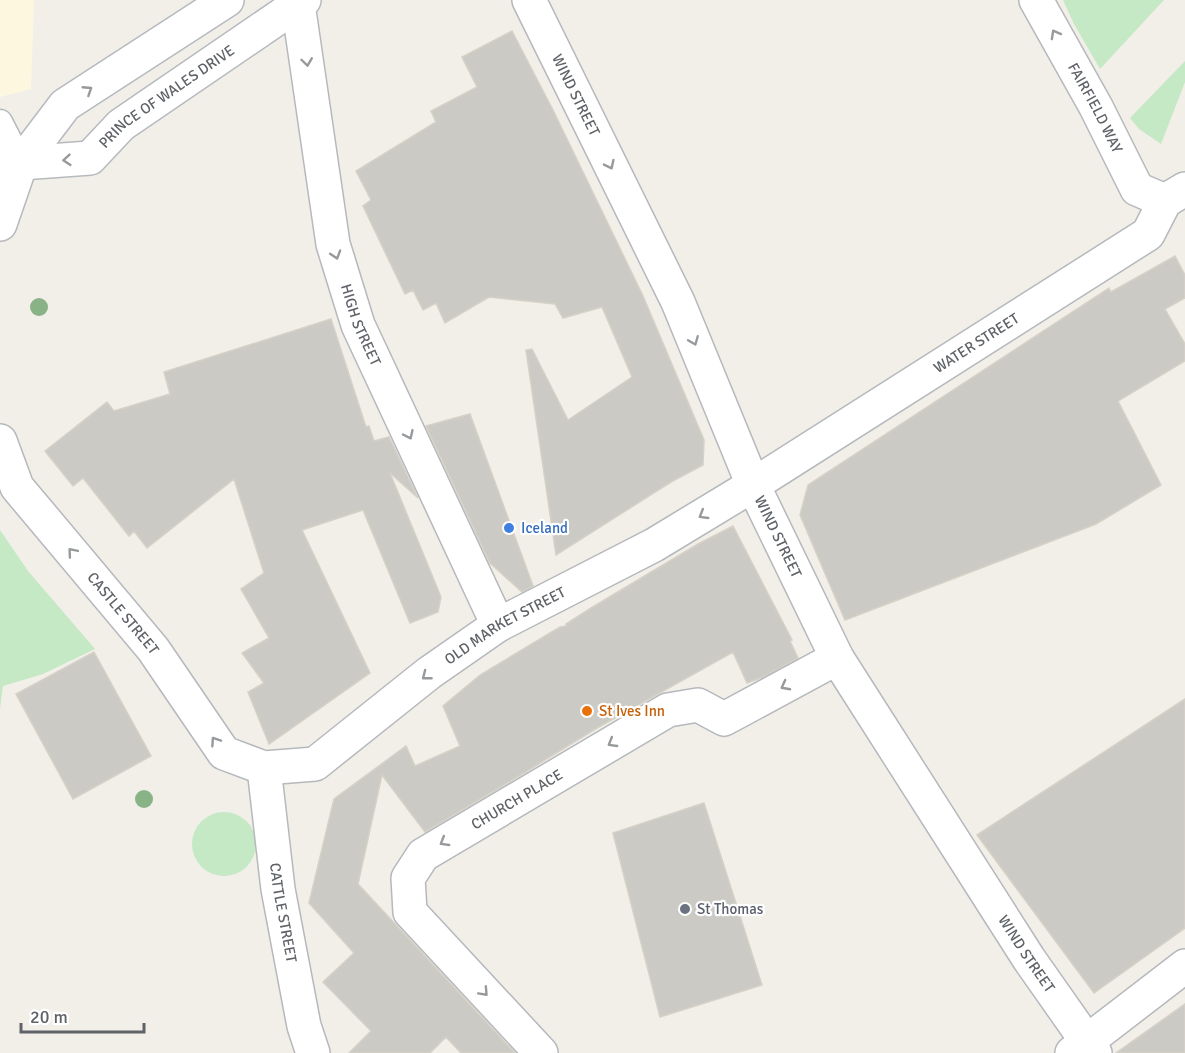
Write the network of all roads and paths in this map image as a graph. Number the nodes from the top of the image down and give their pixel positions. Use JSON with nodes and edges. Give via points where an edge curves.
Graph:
{"nodes":[{"id":1,"x":227,"y":0,"type":"edge"},
{"id":2,"x":529,"y":0,"type":"edge"},
{"id":3,"x":1036,"y":0,"type":"edge"},
{"id":4,"x":301,"y":2,"type":"edge"},
{"id":5,"x":0,"y":122,"type":"edge"},
{"id":6,"x":11,"y":162,"type":"edge"},
{"id":7,"x":1175,"y":195,"type":"edge"},
{"id":8,"x":0,"y":224,"type":"edge"},
{"id":9,"x":0,"y":441,"type":"edge"},
{"id":10,"x":753,"y":484,"type":"junction"},
{"id":11,"x":498,"y":625,"type":"junction"},
{"id":12,"x":837,"y":658,"type":"junction"},
{"id":13,"x":264,"y":768,"type":"junction"},
{"id":14,"x":1179,"y":970,"type":"edge"},
{"id":15,"x":1085,"y":1049,"type":"edge"},
{"id":16,"x":313,"y":1053,"type":"edge"},
{"id":17,"x":541,"y":1053,"type":"edge"}],
"edges":[{"from":6,"to":1,"type":"street","one_way":true,"via":[[65,105]]},
{"from":2,"to":10,"type":"street","name":"WIND STREET","one_way":true,"via":[[678,302]]},
{"from":7,"to":3,"type":"street","name":"FAIRFIELD WAY","one_way":true,"via":[[1137,189]]},
{"from":4,"to":6,"type":"street","name":"PRINCE OF WALES DRIVE","one_way":true,"via":[[121,125],[90,158]]},
{"from":4,"to":11,"type":"street","name":"HIGH STREET","one_way":true,"via":[[333,244],[358,325]]},
{"from":5,"to":6,"type":"lane"},
{"from":6,"to":8,"type":"street"},
{"from":7,"to":10,"type":"street","name":"WATER STREET","via":[[1148,234]]},
{"from":13,"to":9,"type":"street","name":"CASTLE STREET","one_way":true,"via":[[224,753],[153,649],[17,488]]},
{"from":10,"to":11,"type":"street","name":"OLD MARKET STREET","one_way":true,"via":[[654,545]]},
{"from":10,"to":12,"type":"street","name":"WIND STREET"},
{"from":11,"to":13,"type":"street","name":"OLD MARKET STREET","one_way":true,"via":[[429,673],[315,764]]},
{"from":12,"to":15,"type":"street","name":"WIND STREET"},
{"from":12,"to":17,"type":"street","name":"CHURCH PLACE","one_way":true,"via":[[724,719],[698,705],[668,710],[423,855],[408,878],[410,912]]},
{"from":13,"to":16,"type":"street","name":"CATTLE STREET","via":[[278,889],[304,1026]]},
{"from":14,"to":15,"type":"street"}]}
